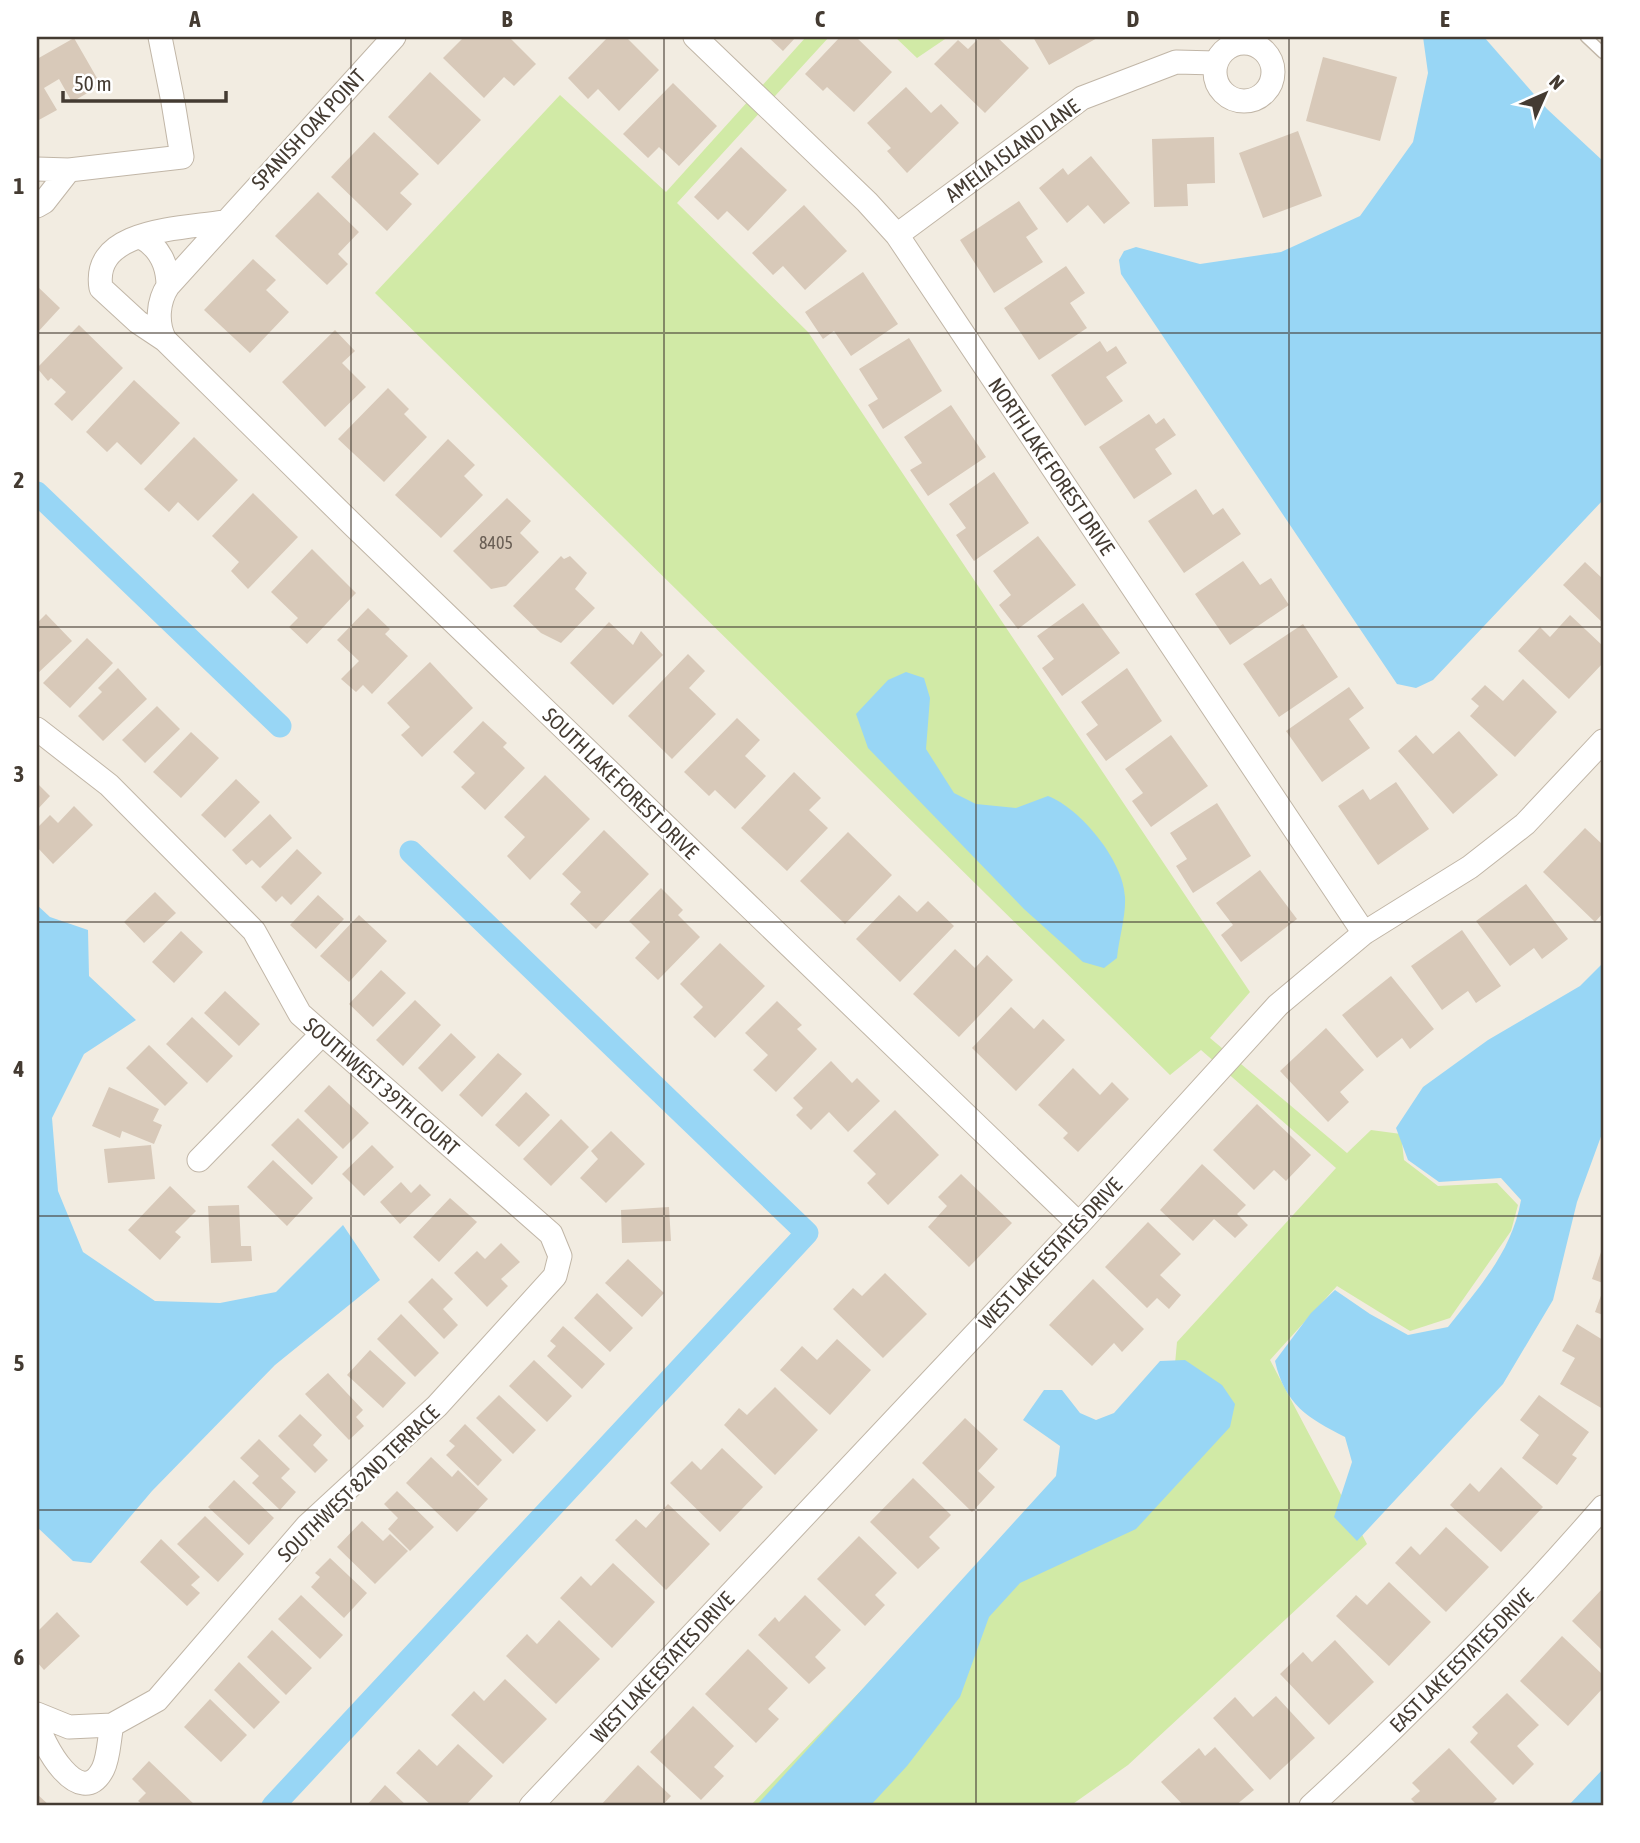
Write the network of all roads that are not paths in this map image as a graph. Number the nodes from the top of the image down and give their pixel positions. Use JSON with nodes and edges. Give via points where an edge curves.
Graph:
{"nodes":[{"id":1,"x":160,"y":37,"type":"edge"},
{"id":2,"x":394,"y":37,"type":"edge"},
{"id":3,"x":695,"y":37,"type":"edge"},
{"id":4,"x":1586,"y":37,"type":"edge"},
{"id":5,"x":1603,"y":53,"type":"edge"},
{"id":6,"x":1216,"y":63,"type":"dead end"},
{"id":7,"x":37,"y":169,"type":"edge"},
{"id":8,"x":69,"y":170,"type":"junction"},
{"id":9,"x":37,"y":206,"type":"edge"},
{"id":10,"x":223,"y":222,"type":"junction"},
{"id":11,"x":897,"y":235,"type":"junction"},
{"id":12,"x":141,"y":237,"type":"junction"},
{"id":13,"x":168,"y":286,"type":"junction"},
{"id":14,"x":165,"y":340,"type":"junction"},
{"id":15,"x":37,"y":729,"type":"edge"},
{"id":16,"x":1603,"y":741,"type":"edge"},
{"id":17,"x":1364,"y":933,"type":"junction"},
{"id":18,"x":322,"y":1034,"type":"junction"},
{"id":19,"x":199,"y":1160,"type":"dead end"},
{"id":20,"x":1079,"y":1224,"type":"junction"},
{"id":21,"x":560,"y":1256,"type":"joint"},
{"id":22,"x":1603,"y":1507,"type":"edge"},
{"id":23,"x":37,"y":1714,"type":"edge"},
{"id":24,"x":37,"y":1721,"type":"edge"},
{"id":25,"x":112,"y":1725,"type":"junction"},
{"id":26,"x":531,"y":1806,"type":"edge"},
{"id":27,"x":1311,"y":1806,"type":"edge"}],
"edges":[{"from":1,"to":8,"type":"street","via":[[183,157]]},
{"from":2,"to":10,"type":"street","name":"SPANISH OAK POINT"},
{"from":3,"to":11,"type":"street","name":"NORTH LAKE FOREST DRIVE"},
{"from":4,"to":5,"type":"lane"},
{"from":6,"to":11,"type":"street","name":"AMELIA ISLAND LANE","via":[[1176,62],[1082,98]]},
{"from":7,"to":8,"type":"street"},
{"from":8,"to":9,"type":"street"},
{"from":10,"to":12,"type":"street"},
{"from":10,"to":13,"type":"street","name":"SPANISH OAK POINT"},
{"from":11,"to":17,"type":"street","name":"NORTH LAKE FOREST DRIVE"},
{"from":12,"to":13,"type":"street","name":"SPANISH OAK POINT","via":[[151,242],[164,260]]},
{"from":12,"to":14,"type":"street","via":[[122,242],[107,254],[99,275],[101,288]]},
{"from":13,"to":14,"type":"street","name":"SPANISH OAK POINT","via":[[162,296],[159,330]]},
{"from":14,"to":20,"type":"street","name":"SOUTH LAKE FOREST DRIVE"},
{"from":15,"to":18,"type":"street","name":"SOUTHWEST 39TH COURT","via":[[109,785],[254,931],[300,1014]]},
{"from":16,"to":17,"type":"street","name":"WEST LAKE ESTATES DRIVE","via":[[1525,824],[1470,867]]},
{"from":17,"to":20,"type":"street","name":"WEST LAKE ESTATES DRIVE","via":[[1278,1005]]},
{"from":18,"to":19,"type":"street"},
{"from":18,"to":21,"type":"street","name":"SOUTHWEST 39TH COURT","via":[[551,1234]]},
{"from":20,"to":26,"type":"street","name":"WEST LAKE ESTATES DRIVE"},
{"from":21,"to":25,"type":"street","name":"SOUTHWEST 82ND TERRACE","via":[[555,1276],[447,1396],[307,1527],[157,1700]]},
{"from":22,"to":27,"type":"street","name":"EAST LAKE ESTATES DRIVE","via":[[1521,1602],[1413,1712]]},
{"from":23,"to":25,"type":"street","name":"SOUTHWEST 82ND TERRACE","via":[[69,1727]]},
{"from":24,"to":25,"type":"street","via":[[39,1733],[63,1771],[83,1782],[103,1769]]}]}
